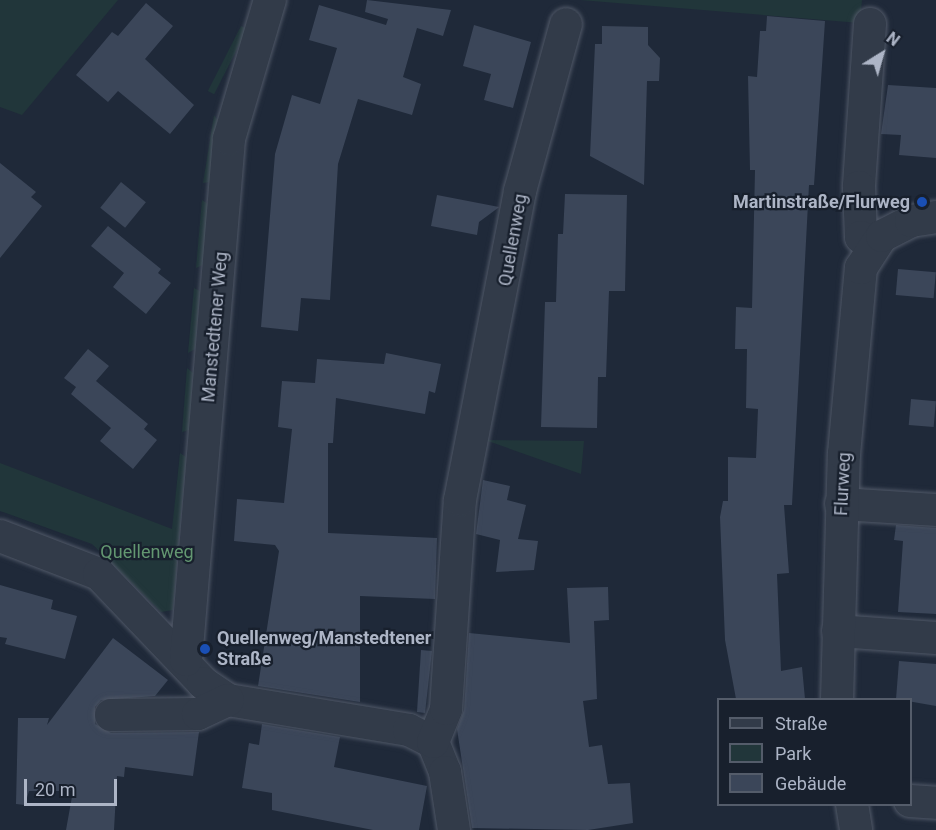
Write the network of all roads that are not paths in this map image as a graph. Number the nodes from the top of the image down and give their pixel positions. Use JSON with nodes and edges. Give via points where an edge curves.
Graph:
{"nodes":[{"id":1,"x":270,"y":0,"type":"edge"},
{"id":2,"x":567,"y":24,"type":"dead end"},
{"id":3,"x":870,"y":24,"type":"dead end"},
{"id":4,"x":936,"y":217,"type":"edge"},
{"id":5,"x":866,"y":257,"type":"junction"},
{"id":6,"x":841,"y":504,"type":"junction"},
{"id":7,"x":936,"y":510,"type":"edge"},
{"id":8,"x":0,"y":536,"type":"edge"},
{"id":9,"x":838,"y":631,"type":"junction"},
{"id":10,"x":936,"y":638,"type":"edge"},
{"id":11,"x":186,"y":660,"type":"junction"},
{"id":12,"x":837,"y":698,"type":"edge"},
{"id":13,"x":228,"y":700,"type":"junction"},
{"id":14,"x":111,"y":715,"type":"dead end"},
{"id":15,"x":433,"y":742,"type":"junction"},
{"id":16,"x":912,"y":801,"type":"edge"},
{"id":17,"x":936,"y":803,"type":"edge"},
{"id":18,"x":852,"y":806,"type":"edge"},
{"id":19,"x":454,"y":830,"type":"edge"},
{"id":20,"x":856,"y":830,"type":"edge"}],
"edges":[{"from":1,"to":11,"type":"street","name":"Manstedtener Weg","via":[[229,139]]},
{"from":2,"to":15,"type":"street","name":"Quellenweg","via":[[520,191],[460,500],[446,709]]},
{"from":3,"to":5,"type":"street","via":[[859,187]]},
{"from":4,"to":5,"type":"street","via":[[893,229]]},
{"from":5,"to":6,"type":"street","name":"Flurweg"},
{"from":6,"to":7,"type":"street"},
{"from":6,"to":9,"type":"street","name":"Flurweg"},
{"from":8,"to":11,"type":"street","via":[[99,574]]},
{"from":9,"to":10,"type":"street"},
{"from":9,"to":12,"type":"street","name":"Flurweg"},
{"from":11,"to":13,"type":"street","via":[[203,683]]},
{"from":13,"to":14,"type":"street","via":[[198,714]]},
{"from":13,"to":15,"type":"street","via":[[409,730]]},
{"from":15,"to":19,"type":"street","via":[[445,772]]},
{"from":16,"to":17,"type":"street"},
{"from":18,"to":20,"type":"street"}]}
